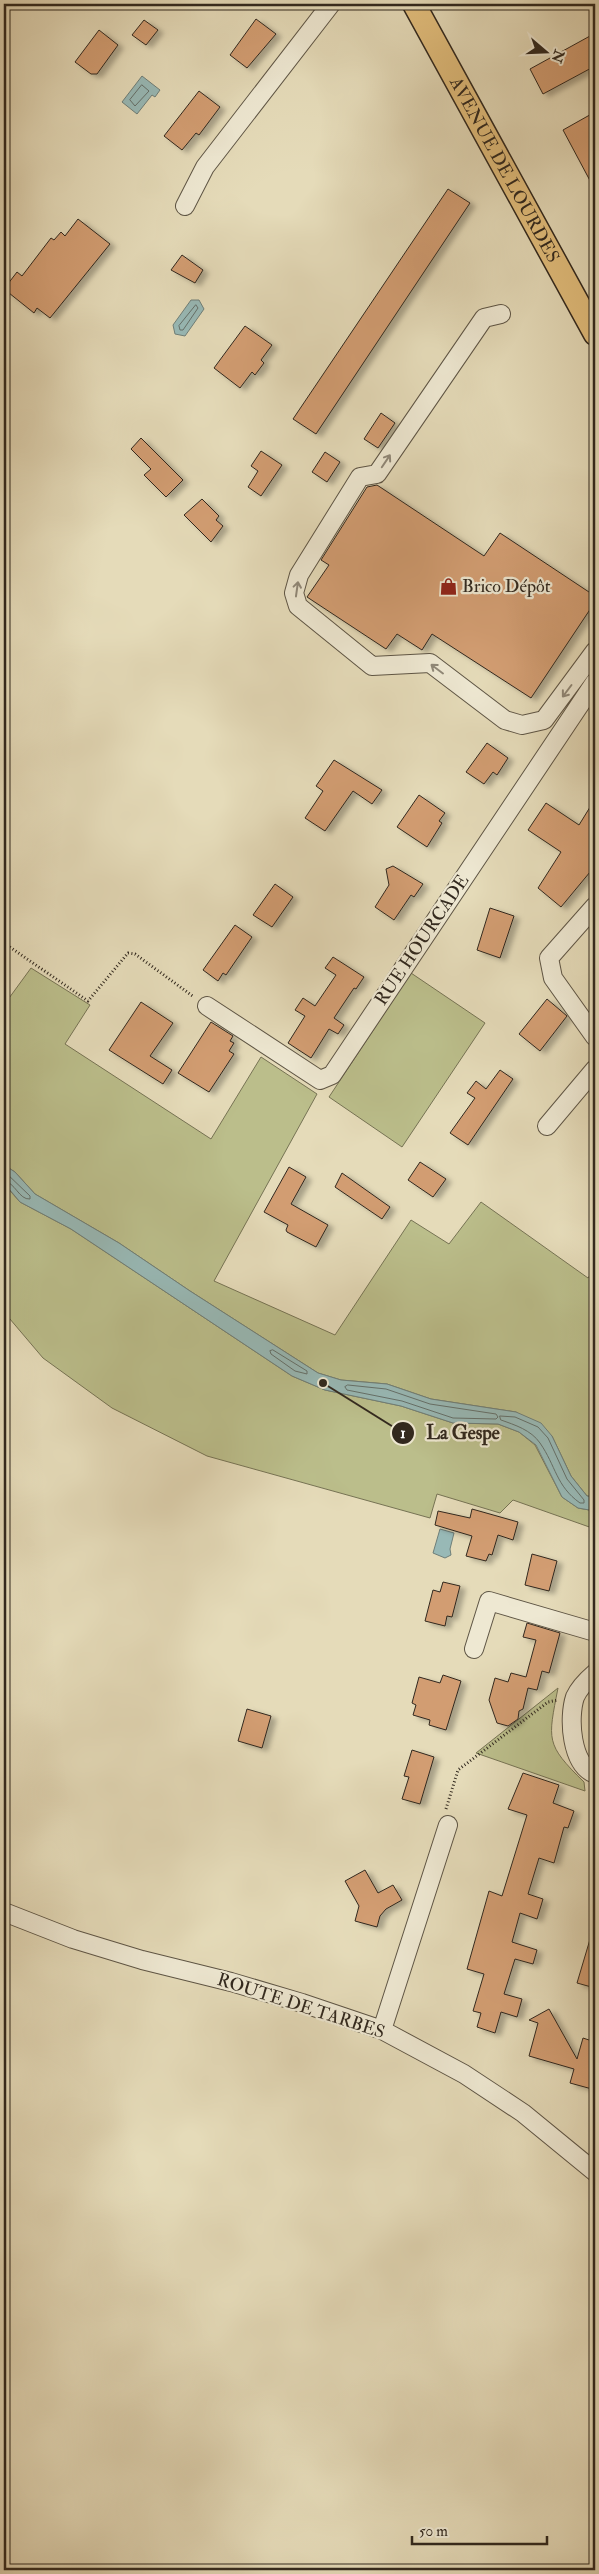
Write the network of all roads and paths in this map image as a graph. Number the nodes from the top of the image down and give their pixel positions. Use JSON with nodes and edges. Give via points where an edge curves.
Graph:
{"nodes":[{"id":1,"x":331,"y":4,"type":"edge"},
{"id":2,"x":414,"y":4,"type":"edge"},
{"id":3,"x":185,"y":206,"type":"dead end"},
{"id":4,"x":501,"y":314,"type":"dead end"},
{"id":5,"x":595,"y":334,"type":"edge"},
{"id":6,"x":595,"y":651,"type":"edge"},
{"id":7,"x":595,"y":682,"type":"edge"},
{"id":8,"x":595,"y":906,"type":"edge"},
{"id":9,"x":4,"y":944,"type":"edge"},
{"id":10,"x":207,"y":1006,"type":"joint"},
{"id":11,"x":595,"y":1037,"type":"edge"},
{"id":12,"x":595,"y":1069,"type":"edge"},
{"id":13,"x":547,"y":1126,"type":"dead end"},
{"id":14,"x":595,"y":1632,"type":"edge"},
{"id":15,"x":474,"y":1649,"type":"dead end"},
{"id":16,"x":595,"y":1673,"type":"edge"},
{"id":17,"x":576,"y":1696,"type":"junction"},
{"id":18,"x":595,"y":1774,"type":"edge"},
{"id":19,"x":448,"y":1825,"type":"joint"},
{"id":20,"x":4,"y":1912,"type":"edge"},
{"id":21,"x":382,"y":2030,"type":"junction"},
{"id":22,"x":593,"y":2163,"type":"edge"}],
"edges":[{"from":1,"to":3,"type":"street","via":[[205,167]]},
{"from":2,"to":5,"type":"main road","name":"AVENUE DE LOURDES"},
{"from":6,"to":4,"type":"street","one_way":true,"via":[[544,720],[522,725],[505,720],[430,663],[372,666],[298,606],[294,593],[299,575],[360,477],[377,474],[484,318]]},
{"from":7,"to":10,"type":"street","name":"RUE HOURCADE","via":[[332,1075],[320,1080]]},
{"from":8,"to":11,"type":"street","via":[[549,958],[553,978]]},
{"from":9,"to":10,"type":"path","via":[[88,1001],[128,953],[136,954]]},
{"from":12,"to":13,"type":"street"},
{"from":14,"to":15,"type":"street","via":[[489,1601]]},
{"from":16,"to":17,"type":"street"},
{"from":17,"to":18,"type":"street","via":[[573,1741],[579,1758]]},
{"from":17,"to":19,"type":"path","via":[[548,1702],[458,1770],[443,1817]]},
{"from":19,"to":21,"type":"street"},
{"from":20,"to":21,"type":"street","name":"ROUTE DE TARBES","via":[[99,1947],[276,1995]]},
{"from":21,"to":22,"type":"street","name":"ROUTE DE TARBES","via":[[464,2074]]}]}
